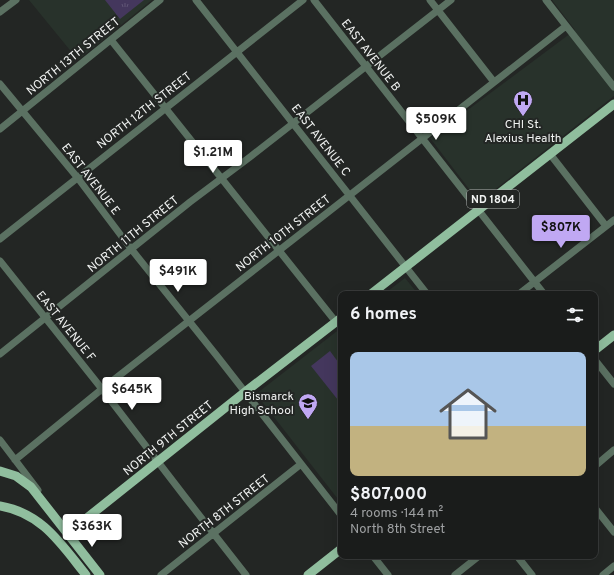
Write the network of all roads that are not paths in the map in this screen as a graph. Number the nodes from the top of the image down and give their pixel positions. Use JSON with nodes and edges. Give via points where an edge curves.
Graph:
{"nodes":[{"id":1,"x":16,"y":0,"type":"edge"},
{"id":2,"x":160,"y":0,"type":"edge"},
{"id":3,"x":196,"y":0,"type":"edge"},
{"id":4,"x":303,"y":0,"type":"edge"},
{"id":5,"x":314,"y":0,"type":"edge"},
{"id":6,"x":430,"y":0,"type":"edge"},
{"id":7,"x":451,"y":0,"type":"edge"},
{"id":8,"x":546,"y":0,"type":"edge"},
{"id":9,"x":438,"y":11,"type":"junction"},
{"id":10,"x":0,"y":12,"type":"edge"},
{"id":11,"x":566,"y":26,"type":"junction"},
{"id":12,"x":111,"y":40,"type":"junction"},
{"id":13,"x":238,"y":51,"type":"junction"},
{"id":14,"x":366,"y":66,"type":"junction"},
{"id":15,"x":494,"y":82,"type":"junction"},
{"id":16,"x":0,"y":84,"type":"edge"},
{"id":17,"x":614,"y":87,"type":"edge"},
{"id":18,"x":614,"y":104,"type":"edge"},
{"id":19,"x":166,"y":108,"type":"junction"},
{"id":20,"x":22,"y":112,"type":"junction"},
{"id":21,"x":294,"y":123,"type":"junction"},
{"id":22,"x":0,"y":129,"type":"edge"},
{"id":23,"x":422,"y":138,"type":"junction"},
{"id":24,"x":550,"y":154,"type":"junction"},
{"id":25,"x":77,"y":177,"type":"junction"},
{"id":26,"x":222,"y":179,"type":"junction"},
{"id":27,"x":350,"y":194,"type":"junction"},
{"id":28,"x":478,"y":210,"type":"junction"},
{"id":29,"x":614,"y":220,"type":"edge"},
{"id":30,"x":606,"y":226,"type":"junction"},
{"id":31,"x":0,"y":239,"type":"edge"},
{"id":32,"x":132,"y":250,"type":"junction"},
{"id":33,"x":278,"y":251,"type":"junction"},
{"id":34,"x":0,"y":260,"type":"edge"},
{"id":35,"x":406,"y":267,"type":"junction"},
{"id":36,"x":534,"y":282,"type":"junction"},
{"id":37,"x":375,"y":291,"type":"edge"},
{"id":38,"x":425,"y":291,"type":"edge"},
{"id":39,"x":523,"y":291,"type":"edge"},
{"id":40,"x":542,"y":291,"type":"edge"},
{"id":41,"x":46,"y":318,"type":"junction"},
{"id":42,"x":338,"y":320,"type":"edge"},
{"id":43,"x":189,"y":322,"type":"junction"},
{"id":44,"x":614,"y":335,"type":"edge"},
{"id":45,"x":598,"y":348,"type":"edge"},
{"id":46,"x":0,"y":354,"type":"edge"},
{"id":47,"x":598,"y":364,"type":"edge"},
{"id":48,"x":614,"y":384,"type":"edge"},
{"id":49,"x":102,"y":389,"type":"junction"},
{"id":50,"x":245,"y":392,"type":"junction"},
{"id":51,"x":0,"y":440,"type":"edge"},
{"id":52,"x":614,"y":450,"type":"edge"},
{"id":53,"x":15,"y":460,"type":"junction"},
{"id":54,"x":158,"y":462,"type":"junction"},
{"id":55,"x":598,"y":463,"type":"edge"},
{"id":56,"x":301,"y":464,"type":"junction"},
{"id":57,"x":0,"y":471,"type":"edge"},
{"id":58,"x":0,"y":506,"type":"edge"},
{"id":59,"x":338,"y":511,"type":"edge"},
{"id":60,"x":598,"y":512,"type":"edge"},
{"id":61,"x":57,"y":520,"type":"junction"},
{"id":62,"x":614,"y":532,"type":"edge"},
{"id":63,"x":68,"y":533,"type":"junction"},
{"id":64,"x":214,"y":534,"type":"junction"},
{"id":65,"x":338,"y":552,"type":"edge"},
{"id":66,"x":375,"y":559,"type":"edge"},
{"id":67,"x":476,"y":559,"type":"edge"},
{"id":68,"x":519,"y":559,"type":"edge"},
{"id":69,"x":75,"y":561,"type":"junction"},
{"id":70,"x":614,"y":566,"type":"edge"},
{"id":71,"x":86,"y":575,"type":"edge"},
{"id":72,"x":100,"y":575,"type":"edge"},
{"id":73,"x":161,"y":575,"type":"edge"},
{"id":74,"x":246,"y":575,"type":"edge"},
{"id":75,"x":308,"y":575,"type":"edge"},
{"id":76,"x":388,"y":575,"type":"edge"},
{"id":77,"x":455,"y":575,"type":"edge"},
{"id":78,"x":532,"y":575,"type":"edge"},
{"id":79,"x":603,"y":575,"type":"edge"}],
"edges":[{"from":1,"to":10,"type":"street"},
{"from":2,"to":12,"type":"street","name":"NORTH 13TH STREET"},
{"from":3,"to":13,"type":"street","name":"EAST AVENUE C"},
{"from":4,"to":13,"type":"street","name":"NORTH 12TH STREET"},
{"from":5,"to":14,"type":"street","name":"EAST AVENUE B"},
{"from":6,"to":9,"type":"street"},
{"from":7,"to":9,"type":"street","name":"NORTH 11TH STREET"},
{"from":8,"to":11,"type":"street"},
{"from":9,"to":14,"type":"street","name":"NORTH 11TH STREET"},
{"from":9,"to":15,"type":"street"},
{"from":11,"to":15,"type":"street","name":"NORTH 10TH STREET"},
{"from":11,"to":17,"type":"street"},
{"from":12,"to":19,"type":"street"},
{"from":12,"to":20,"type":"street","name":"NORTH 13TH STREET"},
{"from":13,"to":19,"type":"street","name":"NORTH 12TH STREET"},
{"from":13,"to":21,"type":"street","name":"EAST AVENUE C"},
{"from":14,"to":21,"type":"street","name":"NORTH 11TH STREET"},
{"from":14,"to":23,"type":"street","name":"EAST AVENUE B"},
{"from":15,"to":23,"type":"street","name":"NORTH 10TH STREET"},
{"from":16,"to":20,"type":"street","name":"EAST AVENUE E"},
{"from":18,"to":24,"type":"main road","number":"ND 1804"},
{"from":19,"to":25,"type":"street","name":"NORTH 12TH STREET"},
{"from":19,"to":26,"type":"street"},
{"from":20,"to":22,"type":"street","name":"NORTH 13TH STREET"},
{"from":20,"to":25,"type":"street","name":"EAST AVENUE E"},
{"from":21,"to":26,"type":"street","name":"NORTH 11TH STREET"},
{"from":21,"to":27,"type":"street","name":"EAST AVENUE C"},
{"from":23,"to":27,"type":"street","name":"NORTH 10TH STREET"},
{"from":23,"to":28,"type":"street","name":"EAST AVENUE B"},
{"from":24,"to":28,"type":"main road","number":"ND 1804"},
{"from":24,"to":30,"type":"street"},
{"from":25,"to":31,"type":"street","name":"NORTH 12TH STREET"},
{"from":25,"to":32,"type":"street","name":"EAST AVENUE E"},
{"from":26,"to":32,"type":"street","name":"NORTH 11TH STREET"},
{"from":26,"to":33,"type":"street"},
{"from":27,"to":33,"type":"street","name":"NORTH 10TH STREET"},
{"from":27,"to":35,"type":"street","name":"EAST AVENUE C"},
{"from":28,"to":35,"type":"main road","number":"ND 1804"},
{"from":28,"to":36,"type":"street","name":"EAST AVENUE B"},
{"from":29,"to":30,"type":"street"},
{"from":30,"to":36,"type":"street"},
{"from":32,"to":41,"type":"street","name":"NORTH 11TH STREET"},
{"from":32,"to":43,"type":"street","name":"EAST AVENUE E"},
{"from":33,"to":42,"type":"street"},
{"from":33,"to":43,"type":"street","name":"NORTH 10TH STREET"},
{"from":34,"to":41,"type":"street","name":"EAST AVENUE F"},
{"from":35,"to":37,"type":"main road","number":"ND 1804"},
{"from":35,"to":38,"type":"street","name":"EAST AVENUE C"},
{"from":36,"to":39,"type":"street"},
{"from":36,"to":40,"type":"street","name":"EAST AVENUE B"},
{"from":41,"to":46,"type":"street","name":"NORTH 11TH STREET"},
{"from":41,"to":49,"type":"street","name":"EAST AVENUE F"},
{"from":42,"to":50,"type":"main road","name":"NORTH 9TH STREET"},
{"from":43,"to":49,"type":"street","name":"NORTH 10TH STREET"},
{"from":43,"to":50,"type":"street","name":"EAST AVENUE E"},
{"from":44,"to":45,"type":"main road"},
{"from":47,"to":48,"type":"street"},
{"from":49,"to":53,"type":"street","name":"NORTH 10TH STREET"},
{"from":49,"to":54,"type":"street","name":"EAST AVENUE F"},
{"from":50,"to":54,"type":"main road","name":"NORTH 9TH STREET"},
{"from":50,"to":56,"type":"street","name":"EAST AVENUE E"},
{"from":51,"to":53,"type":"street"},
{"from":52,"to":55,"type":"street"},
{"from":53,"to":61,"type":"street"},
{"from":54,"to":63,"type":"main road","name":"NORTH 9TH STREET"},
{"from":54,"to":64,"type":"street","name":"EAST AVENUE F"},
{"from":56,"to":59,"type":"street","name":"EAST AVENUE E"},
{"from":56,"to":64,"type":"street","name":"NORTH 8TH STREET"},
{"from":57,"to":61,"type":"main road","via":[[20,478]]},
{"from":58,"to":69,"type":"main road","via":[[18,510],[38,521],[52,533]]},
{"from":60,"to":62,"type":"street"},
{"from":61,"to":63,"type":"main road"},
{"from":63,"to":69,"type":"main road","via":[[69,547]]},
{"from":63,"to":72,"type":"main road"},
{"from":64,"to":73,"type":"street","name":"NORTH 8TH STREET"},
{"from":64,"to":74,"type":"street","name":"EAST AVENUE F"},
{"from":65,"to":75,"type":"main road"},
{"from":66,"to":76,"type":"street"},
{"from":67,"to":77,"type":"street"},
{"from":68,"to":78,"type":"street"},
{"from":69,"to":71,"type":"main road"},
{"from":70,"to":79,"type":"street"}]}
